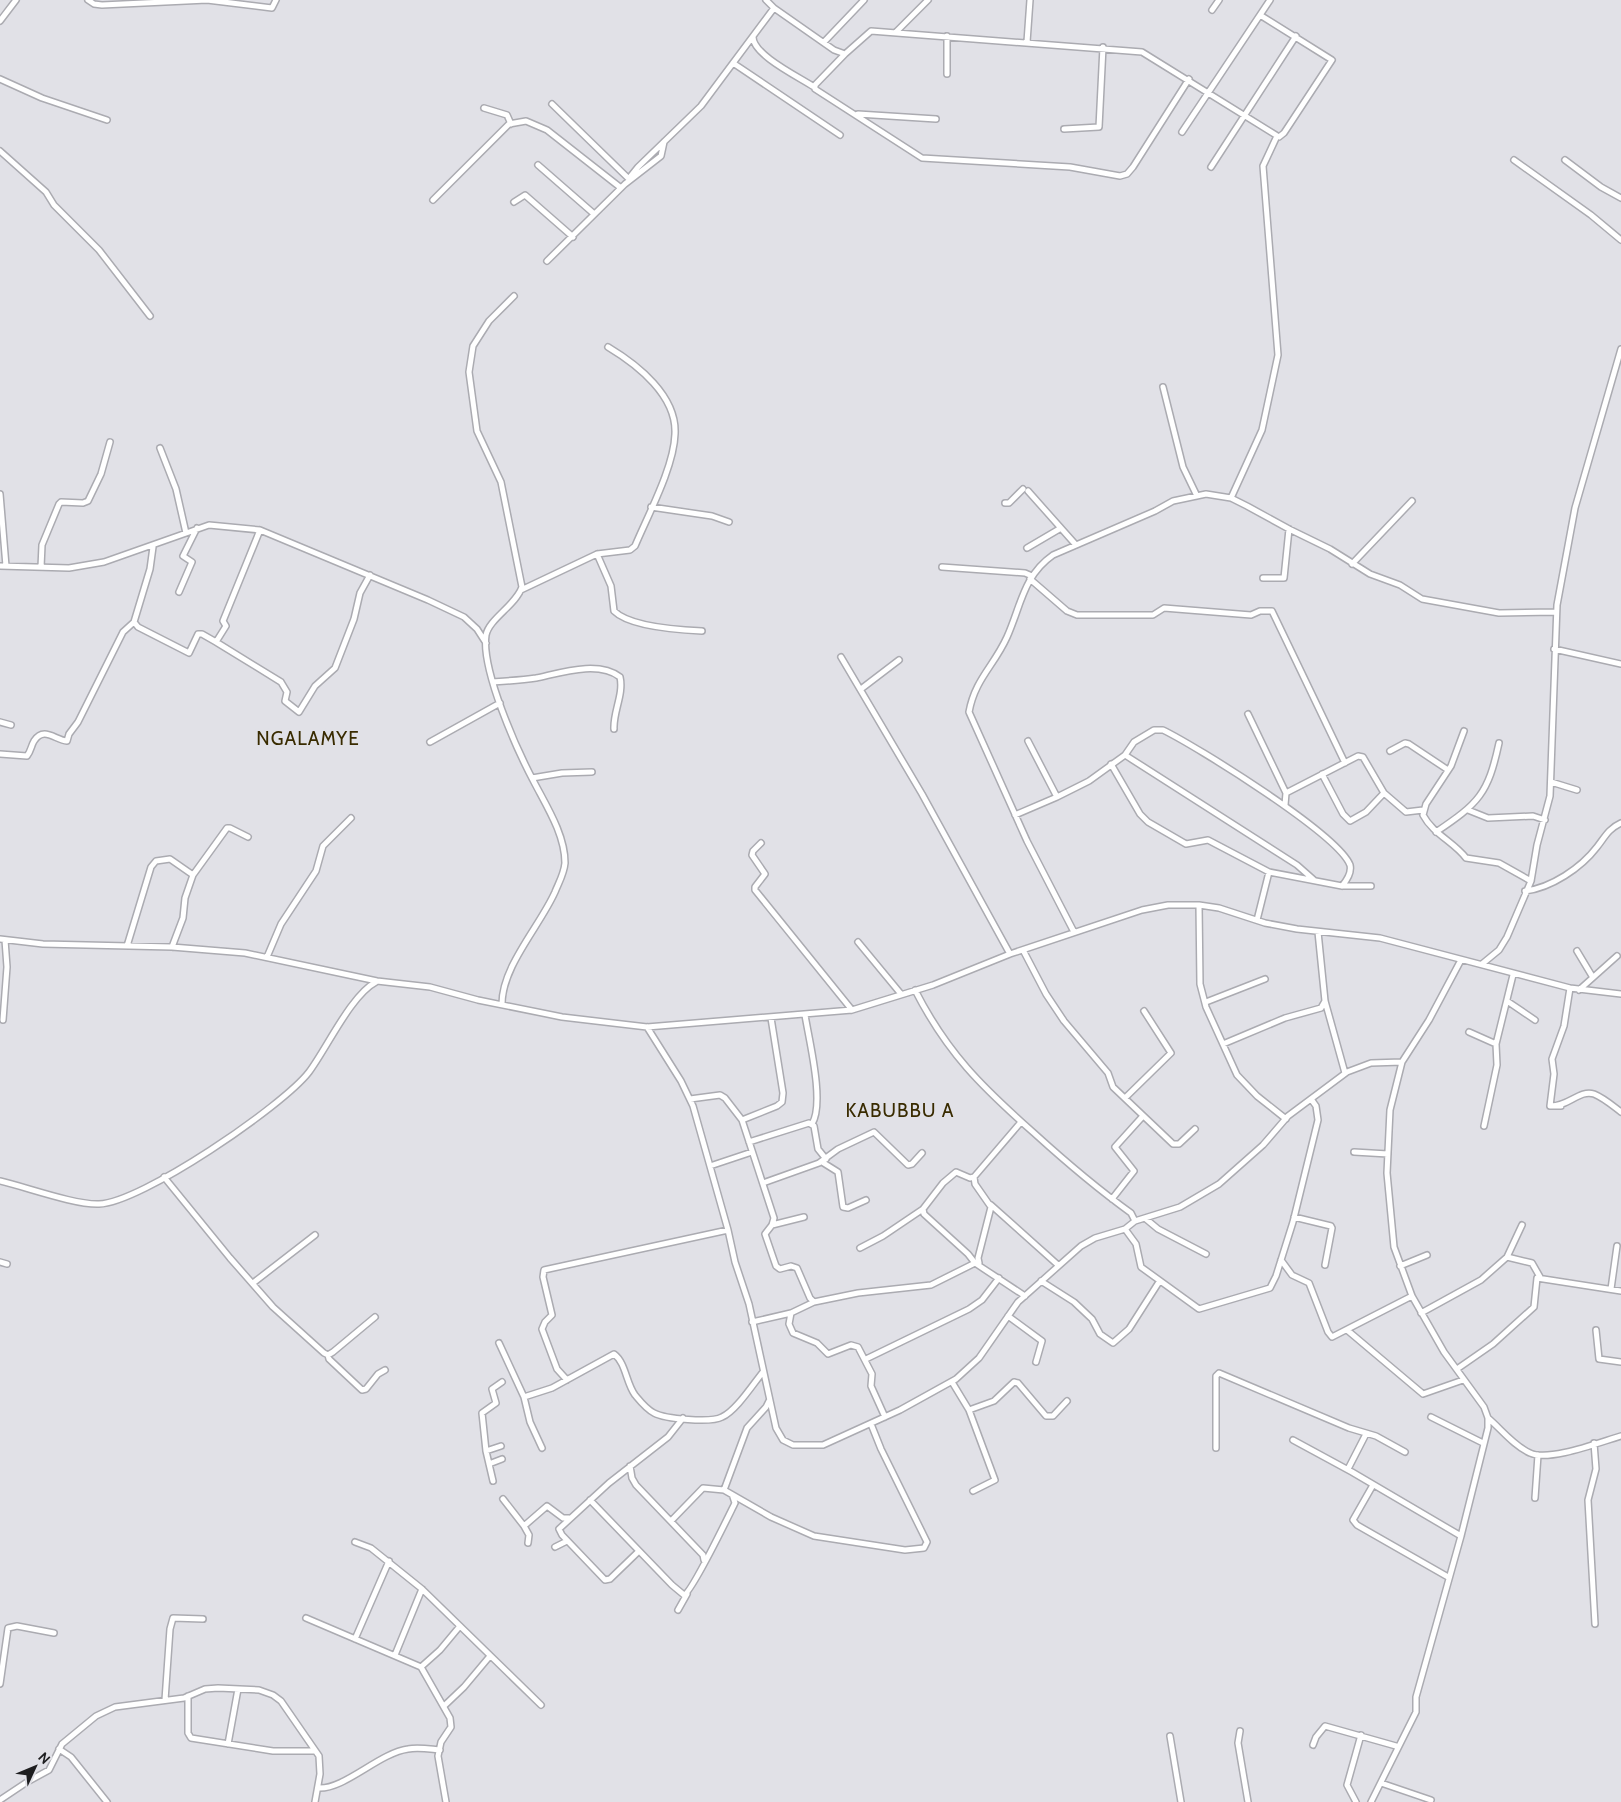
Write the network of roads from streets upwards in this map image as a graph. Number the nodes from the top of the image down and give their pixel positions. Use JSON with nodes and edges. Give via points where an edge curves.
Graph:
{"nodes":[{"id":1,"x":16,"y":0,"type":"edge"},
{"id":2,"x":88,"y":0,"type":"edge"},
{"id":3,"x":276,"y":0,"type":"edge"},
{"id":4,"x":766,"y":0,"type":"edge"},
{"id":5,"x":864,"y":0,"type":"edge"},
{"id":6,"x":928,"y":0,"type":"edge"},
{"id":7,"x":1030,"y":0,"type":"edge"},
{"id":8,"x":1219,"y":0,"type":"edge"},
{"id":9,"x":1270,"y":0,"type":"edge"},
{"id":10,"x":774,"y":8,"type":"junction"},
{"id":11,"x":1212,"y":10,"type":"dead end"},
{"id":12,"x":1260,"y":15,"type":"junction"},
{"id":13,"x":0,"y":21,"type":"edge"},
{"id":14,"x":896,"y":32,"type":"junction"},
{"id":15,"x":753,"y":36,"type":"junction"},
{"id":16,"x":948,"y":36,"type":"junction"},
{"id":17,"x":1296,"y":36,"type":"junction"},
{"id":18,"x":824,"y":42,"type":"junction"},
{"id":19,"x":1026,"y":42,"type":"junction"},
{"id":20,"x":1103,"y":47,"type":"junction"},
{"id":21,"x":845,"y":54,"type":"junction"},
{"id":22,"x":733,"y":63,"type":"junction"},
{"id":23,"x":946,"y":74,"type":"dead end"},
{"id":24,"x":0,"y":79,"type":"edge"},
{"id":25,"x":1189,"y":79,"type":"junction"},
{"id":26,"x":814,"y":87,"type":"junction"},
{"id":27,"x":1210,"y":93,"type":"junction"},
{"id":28,"x":552,"y":104,"type":"dead end"},
{"id":29,"x":484,"y":108,"type":"dead end"},
{"id":30,"x":857,"y":114,"type":"junction"},
{"id":31,"x":1245,"y":116,"type":"junction"},
{"id":32,"x":936,"y":119,"type":"dead end"},
{"id":33,"x":107,"y":120,"type":"dead end"},
{"id":34,"x":511,"y":124,"type":"junction"},
{"id":35,"x":1064,"y":128,"type":"dead end"},
{"id":36,"x":1182,"y":132,"type":"dead end"},
{"id":37,"x":840,"y":135,"type":"dead end"},
{"id":38,"x":1277,"y":136,"type":"junction"},
{"id":39,"x":0,"y":152,"type":"edge"},
{"id":40,"x":1514,"y":160,"type":"dead end"},
{"id":41,"x":1565,"y":160,"type":"dead end"},
{"id":42,"x":538,"y":165,"type":"dead end"},
{"id":43,"x":1212,"y":167,"type":"dead end"},
{"id":44,"x":630,"y":180,"type":"junction"},
{"id":45,"x":621,"y":188,"type":"junction"},
{"id":46,"x":1621,"y":198,"type":"edge"},
{"id":47,"x":433,"y":200,"type":"dead end"},
{"id":48,"x":514,"y":202,"type":"dead end"},
{"id":49,"x":593,"y":213,"type":"dead end"},
{"id":50,"x":573,"y":237,"type":"junction"},
{"id":51,"x":1621,"y":240,"type":"edge"},
{"id":52,"x":547,"y":262,"type":"dead end"},
{"id":53,"x":514,"y":296,"type":"dead end"},
{"id":54,"x":150,"y":316,"type":"dead end"},
{"id":55,"x":608,"y":347,"type":"dead end"},
{"id":56,"x":1621,"y":349,"type":"edge"},
{"id":57,"x":1163,"y":387,"type":"dead end"},
{"id":58,"x":110,"y":442,"type":"dead end"},
{"id":59,"x":160,"y":448,"type":"dead end"},
{"id":60,"x":0,"y":494,"type":"edge"},
{"id":61,"x":1197,"y":496,"type":"junction"},
{"id":62,"x":1231,"y":498,"type":"junction"},
{"id":63,"x":1412,"y":500,"type":"dead end"},
{"id":64,"x":1005,"y":503,"type":"dead end"},
{"id":65,"x":651,"y":507,"type":"junction"},
{"id":66,"x":729,"y":522,"type":"dead end"},
{"id":67,"x":197,"y":528,"type":"junction"},
{"id":68,"x":1061,"y":528,"type":"junction"},
{"id":69,"x":260,"y":530,"type":"junction"},
{"id":70,"x":1289,"y":530,"type":"junction"},
{"id":71,"x":186,"y":533,"type":"junction"},
{"id":72,"x":1076,"y":545,"type":"junction"},
{"id":73,"x":153,"y":547,"type":"junction"},
{"id":74,"x":1027,"y":548,"type":"dead end"},
{"id":75,"x":598,"y":554,"type":"junction"},
{"id":76,"x":1352,"y":564,"type":"junction"},
{"id":77,"x":3,"y":566,"type":"edge"},
{"id":78,"x":41,"y":567,"type":"junction"},
{"id":79,"x":942,"y":567,"type":"dead end"},
{"id":80,"x":370,"y":575,"type":"junction"},
{"id":81,"x":1031,"y":577,"type":"junction"},
{"id":82,"x":1263,"y":578,"type":"dead end"},
{"id":83,"x":521,"y":590,"type":"junction"},
{"id":84,"x":179,"y":592,"type":"dead end"},
{"id":85,"x":1556,"y":612,"type":"junction"},
{"id":86,"x":134,"y":622,"type":"junction"},
{"id":87,"x":489,"y":628,"type":"junction"},
{"id":88,"x":477,"y":629,"type":"junction"},
{"id":89,"x":702,"y":631,"type":"dead end"},
{"id":90,"x":216,"y":642,"type":"junction"},
{"id":91,"x":486,"y":643,"type":"junction"},
{"id":92,"x":1554,"y":649,"type":"junction"},
{"id":93,"x":841,"y":656,"type":"dead end"},
{"id":94,"x":899,"y":660,"type":"dead end"},
{"id":95,"x":1621,"y":664,"type":"edge"},
{"id":96,"x":493,"y":682,"type":"junction"},
{"id":97,"x":861,"y":689,"type":"junction"},
{"id":98,"x":500,"y":703,"type":"junction"},
{"id":99,"x":1248,"y":714,"type":"dead end"},
{"id":100,"x":0,"y":722,"type":"edge"},
{"id":101,"x":11,"y":725,"type":"dead end"},
{"id":102,"x":614,"y":729,"type":"dead end"},
{"id":103,"x":1464,"y":731,"type":"dead end"},
{"id":104,"x":1028,"y":741,"type":"dead end"},
{"id":105,"x":430,"y":742,"type":"dead end"},
{"id":106,"x":1499,"y":743,"type":"dead end"},
{"id":107,"x":1390,"y":751,"type":"dead end"},
{"id":108,"x":0,"y":754,"type":"edge"},
{"id":109,"x":1125,"y":755,"type":"junction"},
{"id":110,"x":1345,"y":762,"type":"junction"},
{"id":111,"x":1111,"y":764,"type":"junction"},
{"id":112,"x":1448,"y":770,"type":"junction"},
{"id":113,"x":592,"y":772,"type":"dead end"},
{"id":114,"x":1322,"y":774,"type":"junction"},
{"id":115,"x":532,"y":778,"type":"junction"},
{"id":116,"x":1551,"y":782,"type":"junction"},
{"id":117,"x":1577,"y":790,"type":"dead end"},
{"id":118,"x":1286,"y":793,"type":"junction"},
{"id":119,"x":1384,"y":793,"type":"junction"},
{"id":120,"x":1058,"y":797,"type":"junction"},
{"id":121,"x":1285,"y":805,"type":"junction"},
{"id":122,"x":1423,"y":810,"type":"junction"},
{"id":123,"x":1468,"y":810,"type":"junction"},
{"id":124,"x":1015,"y":815,"type":"junction"},
{"id":125,"x":351,"y":818,"type":"dead end"},
{"id":126,"x":1545,"y":820,"type":"junction"},
{"id":127,"x":1621,"y":823,"type":"edge"},
{"id":128,"x":1436,"y":832,"type":"junction"},
{"id":129,"x":248,"y":837,"type":"dead end"},
{"id":130,"x":761,"y":843,"type":"dead end"},
{"id":131,"x":1269,"y":872,"type":"junction"},
{"id":132,"x":194,"y":875,"type":"junction"},
{"id":133,"x":1531,"y":881,"type":"junction"},
{"id":134,"x":1315,"y":882,"type":"junction"},
{"id":135,"x":1342,"y":886,"type":"junction"},
{"id":136,"x":1371,"y":886,"type":"dead end"},
{"id":137,"x":1526,"y":891,"type":"junction"},
{"id":138,"x":1198,"y":905,"type":"junction"},
{"id":139,"x":1257,"y":920,"type":"junction"},
{"id":140,"x":1074,"y":932,"type":"junction"},
{"id":141,"x":1318,"y":932,"type":"junction"},
{"id":142,"x":3,"y":940,"type":"edge"},
{"id":143,"x":858,"y":942,"type":"dead end"},
{"id":144,"x":127,"y":946,"type":"junction"},
{"id":145,"x":172,"y":947,"type":"junction"},
{"id":146,"x":1023,"y":950,"type":"junction"},
{"id":147,"x":1577,"y":951,"type":"dead end"},
{"id":148,"x":1010,"y":954,"type":"junction"},
{"id":149,"x":1617,"y":956,"type":"dead end"},
{"id":150,"x":267,"y":957,"type":"junction"},
{"id":151,"x":1461,"y":960,"type":"junction"},
{"id":152,"x":1482,"y":964,"type":"junction"},
{"id":153,"x":1513,"y":975,"type":"junction"},
{"id":154,"x":1592,"y":976,"type":"junction"},
{"id":155,"x":1265,"y":979,"type":"dead end"},
{"id":156,"x":377,"y":981,"type":"junction"},
{"id":157,"x":1570,"y":988,"type":"junction"},
{"id":158,"x":916,"y":990,"type":"junction"},
{"id":159,"x":1578,"y":990,"type":"junction"},
{"id":160,"x":901,"y":994,"type":"junction"},
{"id":161,"x":1621,"y":994,"type":"edge"},
{"id":162,"x":1507,"y":1001,"type":"junction"},
{"id":163,"x":1206,"y":1002,"type":"junction"},
{"id":164,"x":502,"y":1004,"type":"junction"},
{"id":165,"x":1324,"y":1008,"type":"junction"},
{"id":166,"x":852,"y":1010,"type":"junction"},
{"id":167,"x":1144,"y":1011,"type":"dead end"},
{"id":168,"x":805,"y":1015,"type":"junction"},
{"id":169,"x":771,"y":1018,"type":"junction"},
{"id":170,"x":3,"y":1020,"type":"dead end"},
{"id":171,"x":1535,"y":1020,"type":"dead end"},
{"id":172,"x":648,"y":1027,"type":"junction"},
{"id":173,"x":1469,"y":1032,"type":"dead end"},
{"id":174,"x":1223,"y":1044,"type":"junction"},
{"id":175,"x":1496,"y":1044,"type":"junction"},
{"id":176,"x":1402,"y":1062,"type":"junction"},
{"id":177,"x":1345,"y":1073,"type":"junction"},
{"id":178,"x":1125,"y":1098,"type":"junction"},
{"id":179,"x":690,"y":1099,"type":"junction"},
{"id":180,"x":1311,"y":1099,"type":"junction"},
{"id":181,"x":1621,"y":1112,"type":"edge"},
{"id":182,"x":1143,"y":1116,"type":"junction"},
{"id":183,"x":1286,"y":1119,"type":"junction"},
{"id":184,"x":742,"y":1120,"type":"junction"},
{"id":185,"x":1021,"y":1122,"type":"junction"},
{"id":186,"x":812,"y":1124,"type":"junction"},
{"id":187,"x":1484,"y":1126,"type":"dead end"},
{"id":188,"x":1195,"y":1130,"type":"dead end"},
{"id":189,"x":749,"y":1142,"type":"junction"},
{"id":190,"x":752,"y":1152,"type":"junction"},
{"id":191,"x":1354,"y":1152,"type":"dead end"},
{"id":192,"x":922,"y":1153,"type":"dead end"},
{"id":193,"x":1388,"y":1154,"type":"junction"},
{"id":194,"x":824,"y":1160,"type":"junction"},
{"id":195,"x":710,"y":1166,"type":"junction"},
{"id":196,"x":164,"y":1177,"type":"junction"},
{"id":197,"x":967,"y":1177,"type":"junction"},
{"id":198,"x":974,"y":1177,"type":"junction"},
{"id":199,"x":0,"y":1181,"type":"edge"},
{"id":200,"x":763,"y":1183,"type":"junction"},
{"id":201,"x":975,"y":1184,"type":"junction"},
{"id":202,"x":1112,"y":1199,"type":"junction"},
{"id":203,"x":866,"y":1200,"type":"dead end"},
{"id":204,"x":991,"y":1205,"type":"junction"},
{"id":205,"x":922,"y":1209,"type":"junction"},
{"id":206,"x":804,"y":1216,"type":"dead end"},
{"id":207,"x":1294,"y":1217,"type":"junction"},
{"id":208,"x":1146,"y":1219,"type":"junction"},
{"id":209,"x":1135,"y":1221,"type":"junction"},
{"id":210,"x":772,"y":1225,"type":"junction"},
{"id":211,"x":1522,"y":1225,"type":"dead end"},
{"id":212,"x":1125,"y":1229,"type":"junction"},
{"id":213,"x":728,"y":1230,"type":"junction"},
{"id":214,"x":315,"y":1234,"type":"dead end"},
{"id":215,"x":1617,"y":1246,"type":"dead end"},
{"id":216,"x":860,"y":1248,"type":"dead end"},
{"id":217,"x":1206,"y":1254,"type":"dead end"},
{"id":218,"x":1427,"y":1255,"type":"dead end"},
{"id":219,"x":1507,"y":1257,"type":"junction"},
{"id":220,"x":1281,"y":1260,"type":"junction"},
{"id":221,"x":976,"y":1261,"type":"junction"},
{"id":222,"x":0,"y":1262,"type":"edge"},
{"id":223,"x":7,"y":1264,"type":"dead end"},
{"id":224,"x":1058,"y":1265,"type":"junction"},
{"id":225,"x":1325,"y":1265,"type":"dead end"},
{"id":226,"x":1400,"y":1266,"type":"junction"},
{"id":227,"x":1540,"y":1277,"type":"junction"},
{"id":228,"x":999,"y":1278,"type":"junction"},
{"id":229,"x":1041,"y":1281,"type":"junction"},
{"id":230,"x":1159,"y":1282,"type":"junction"},
{"id":231,"x":253,"y":1283,"type":"junction"},
{"id":232,"x":1611,"y":1289,"type":"junction"},
{"id":233,"x":1621,"y":1291,"type":"edge"},
{"id":234,"x":1025,"y":1296,"type":"junction"},
{"id":235,"x":1412,"y":1296,"type":"junction"},
{"id":236,"x":814,"y":1302,"type":"junction"},
{"id":237,"x":1421,"y":1312,"type":"junction"},
{"id":238,"x":791,"y":1313,"type":"junction"},
{"id":239,"x":1008,"y":1316,"type":"junction"},
{"id":240,"x":375,"y":1317,"type":"dead end"},
{"id":241,"x":752,"y":1322,"type":"junction"},
{"id":242,"x":1348,"y":1330,"type":"junction"},
{"id":243,"x":1596,"y":1330,"type":"dead end"},
{"id":244,"x":500,"y":1343,"type":"dead end"},
{"id":245,"x":328,"y":1355,"type":"junction"},
{"id":246,"x":866,"y":1359,"type":"junction"},
{"id":247,"x":1036,"y":1362,"type":"dead end"},
{"id":248,"x":1621,"y":1362,"type":"edge"},
{"id":249,"x":385,"y":1370,"type":"dead end"},
{"id":250,"x":1456,"y":1370,"type":"junction"},
{"id":251,"x":763,"y":1372,"type":"junction"},
{"id":252,"x":567,"y":1380,"type":"junction"},
{"id":253,"x":1463,"y":1380,"type":"junction"},
{"id":254,"x":502,"y":1382,"type":"dead end"},
{"id":255,"x":952,"y":1382,"type":"junction"},
{"id":256,"x":524,"y":1397,"type":"junction"},
{"id":257,"x":769,"y":1400,"type":"junction"},
{"id":258,"x":1067,"y":1401,"type":"dead end"},
{"id":259,"x":969,"y":1410,"type":"junction"},
{"id":260,"x":884,"y":1417,"type":"junction"},
{"id":261,"x":1431,"y":1417,"type":"dead end"},
{"id":262,"x":683,"y":1418,"type":"junction"},
{"id":263,"x":1488,"y":1418,"type":"junction"},
{"id":264,"x":871,"y":1424,"type":"junction"},
{"id":265,"x":1366,"y":1434,"type":"junction"},
{"id":266,"x":1621,"y":1436,"type":"edge"},
{"id":267,"x":1293,"y":1440,"type":"dead end"},
{"id":268,"x":1483,"y":1443,"type":"junction"},
{"id":269,"x":1594,"y":1444,"type":"junction"},
{"id":270,"x":501,"y":1446,"type":"dead end"},
{"id":271,"x":542,"y":1448,"type":"dead end"},
{"id":272,"x":1216,"y":1448,"type":"dead end"},
{"id":273,"x":486,"y":1451,"type":"junction"},
{"id":274,"x":1404,"y":1452,"type":"dead end"},
{"id":275,"x":1538,"y":1455,"type":"junction"},
{"id":276,"x":502,"y":1459,"type":"dead end"},
{"id":277,"x":488,"y":1464,"type":"junction"},
{"id":278,"x":630,"y":1466,"type":"junction"},
{"id":279,"x":1348,"y":1469,"type":"junction"},
{"id":280,"x":493,"y":1481,"type":"dead end"},
{"id":281,"x":1373,"y":1485,"type":"junction"},
{"id":282,"x":724,"y":1490,"type":"junction"},
{"id":283,"x":973,"y":1491,"type":"dead end"},
{"id":284,"x":733,"y":1497,"type":"junction"},
{"id":285,"x":1535,"y":1498,"type":"dead end"},
{"id":286,"x":503,"y":1499,"type":"dead end"},
{"id":287,"x":590,"y":1500,"type":"junction"},
{"id":288,"x":569,"y":1518,"type":"junction"},
{"id":289,"x":671,"y":1522,"type":"junction"},
{"id":290,"x":524,"y":1526,"type":"junction"},
{"id":291,"x":1461,"y":1536,"type":"junction"},
{"id":292,"x":567,"y":1541,"type":"junction"},
{"id":293,"x":355,"y":1542,"type":"dead end"},
{"id":294,"x":528,"y":1543,"type":"dead end"},
{"id":295,"x":555,"y":1547,"type":"dead end"},
{"id":296,"x":639,"y":1551,"type":"junction"},
{"id":297,"x":704,"y":1560,"type":"junction"},
{"id":298,"x":389,"y":1561,"type":"junction"},
{"id":299,"x":1448,"y":1577,"type":"junction"},
{"id":300,"x":422,"y":1589,"type":"junction"},
{"id":301,"x":687,"y":1594,"type":"junction"},
{"id":302,"x":678,"y":1610,"type":"dead end"},
{"id":303,"x":306,"y":1618,"type":"dead end"},
{"id":304,"x":202,"y":1619,"type":"dead end"},
{"id":305,"x":1595,"y":1624,"type":"dead end"},
{"id":306,"x":460,"y":1626,"type":"junction"},
{"id":307,"x":54,"y":1633,"type":"dead end"},
{"id":308,"x":356,"y":1639,"type":"junction"},
{"id":309,"x":395,"y":1655,"type":"junction"},
{"id":310,"x":490,"y":1656,"type":"junction"},
{"id":311,"x":421,"y":1667,"type":"junction"},
{"id":312,"x":0,"y":1684,"type":"edge"},
{"id":313,"x":238,"y":1689,"type":"junction"},
{"id":314,"x":188,"y":1696,"type":"junction"},
{"id":315,"x":165,"y":1700,"type":"junction"},
{"id":316,"x":541,"y":1705,"type":"dead end"},
{"id":317,"x":444,"y":1706,"type":"junction"},
{"id":318,"x":1240,"y":1731,"type":"dead end"},
{"id":319,"x":1361,"y":1735,"type":"junction"},
{"id":320,"x":1170,"y":1736,"type":"dead end"},
{"id":321,"x":228,"y":1744,"type":"junction"},
{"id":322,"x":1313,"y":1745,"type":"dead end"},
{"id":323,"x":1396,"y":1746,"type":"dead end"},
{"id":324,"x":59,"y":1748,"type":"junction"},
{"id":325,"x":440,"y":1750,"type":"junction"},
{"id":326,"x":315,"y":1751,"type":"junction"},
{"id":327,"x":1381,"y":1783,"type":"junction"},
{"id":328,"x":318,"y":1788,"type":"junction"},
{"id":329,"x":0,"y":1800,"type":"edge"},
{"id":330,"x":1431,"y":1800,"type":"dead end"},
{"id":331,"x":106,"y":1802,"type":"edge"},
{"id":332,"x":315,"y":1802,"type":"edge"},
{"id":333,"x":446,"y":1802,"type":"edge"},
{"id":334,"x":1181,"y":1802,"type":"edge"},
{"id":335,"x":1248,"y":1802,"type":"edge"},
{"id":336,"x":1356,"y":1802,"type":"edge"},
{"id":337,"x":1371,"y":1802,"type":"edge"}],
"edges":[{"from":1,"to":13,"type":"street"},
{"from":2,"to":3,"type":"street","via":[[102,5],[207,0],[272,8]]},
{"from":4,"to":10,"type":"street"},
{"from":5,"to":18,"type":"street"},
{"from":6,"to":14,"type":"street"},
{"from":7,"to":19,"type":"street"},
{"from":8,"to":11,"type":"street"},
{"from":9,"to":12,"type":"street"},
{"from":10,"to":15,"type":"street"},
{"from":10,"to":18,"type":"street"},
{"from":12,"to":17,"type":"street"},
{"from":12,"to":27,"type":"street"},
{"from":14,"to":16,"type":"street"},
{"from":14,"to":21,"type":"street","via":[[868,32]]},
{"from":15,"to":22,"type":"street"},
{"from":15,"to":26,"type":"street","via":[[754,46],[761,54]]},
{"from":16,"to":19,"type":"street"},
{"from":16,"to":23,"type":"street"},
{"from":17,"to":31,"type":"street"},
{"from":17,"to":38,"type":"street","via":[[1330,56],[1332,62],[1284,133]]},
{"from":18,"to":21,"type":"street"},
{"from":19,"to":20,"type":"street"},
{"from":20,"to":25,"type":"street","via":[[1147,54]]},
{"from":20,"to":35,"type":"street","via":[[1099,127]]},
{"from":21,"to":26,"type":"street"},
{"from":22,"to":37,"type":"street"},
{"from":22,"to":44,"type":"street","via":[[701,106],[638,167]]},
{"from":24,"to":33,"type":"street","via":[[42,98]]},
{"from":25,"to":27,"type":"street"},
{"from":25,"to":30,"type":"street","via":[[1133,167],[1120,176],[1070,168],[922,158]]},
{"from":26,"to":30,"type":"street","via":[[820,94]]},
{"from":27,"to":31,"type":"street"},
{"from":27,"to":36,"type":"street"},
{"from":28,"to":44,"type":"street"},
{"from":29,"to":34,"type":"street","via":[[507,115]]},
{"from":30,"to":32,"type":"street"},
{"from":31,"to":38,"type":"street"},
{"from":31,"to":43,"type":"street"},
{"from":34,"to":45,"type":"street","via":[[526,121],[547,130]]},
{"from":34,"to":47,"type":"street"},
{"from":38,"to":62,"type":"street","via":[[1263,166],[1278,355],[1262,430]]},
{"from":39,"to":54,"type":"street","via":[[46,192],[54,205],[98,250]]},
{"from":40,"to":51,"type":"street"},
{"from":41,"to":46,"type":"street"},
{"from":42,"to":49,"type":"street"},
{"from":44,"to":45,"type":"street"},
{"from":45,"to":50,"type":"street"},
{"from":48,"to":50,"type":"street","via":[[525,196]]},
{"from":50,"to":52,"type":"street"},
{"from":53,"to":83,"type":"street","via":[[489,321],[473,346],[469,372],[477,431],[501,482]]},
{"from":55,"to":65,"type":"street","via":[[630,361],[662,393],[670,407],[676,432],[674,443]]},
{"from":56,"to":85,"type":"street","via":[[1575,508]]},
{"from":57,"to":61,"type":"street","via":[[1183,467]]},
{"from":58,"to":78,"type":"street","via":[[101,474],[88,501],[58,504],[42,545]]},
{"from":59,"to":71,"type":"street","via":[[176,489]]},
{"from":60,"to":77,"type":"street"},
{"from":61,"to":62,"type":"street","via":[[1206,494]]},
{"from":61,"to":72,"type":"street","via":[[1173,501]]},
{"from":62,"to":70,"type":"street"},
{"from":63,"to":76,"type":"street"},
{"from":64,"to":68,"type":"street","via":[[1025,490]]},
{"from":65,"to":66,"type":"street","via":[[712,516]]},
{"from":65,"to":75,"type":"street","via":[[635,546],[630,550]]},
{"from":67,"to":69,"type":"street","via":[[222,525]]},
{"from":67,"to":71,"type":"street"},
{"from":67,"to":84,"type":"street","via":[[183,556],[192,562]]},
{"from":68,"to":72,"type":"street"},
{"from":68,"to":74,"type":"street"},
{"from":69,"to":80,"type":"street"},
{"from":69,"to":90,"type":"street","via":[[223,621],[226,626]]},
{"from":70,"to":76,"type":"street","via":[[1330,549]]},
{"from":70,"to":82,"type":"street","via":[[1284,578]]},
{"from":71,"to":73,"type":"street"},
{"from":72,"to":81,"type":"street","via":[[1047,560]]},
{"from":73,"to":78,"type":"street","via":[[104,562],[69,568]]},
{"from":73,"to":86,"type":"street"},
{"from":75,"to":83,"type":"street"},
{"from":75,"to":89,"type":"street","via":[[612,586],[614,611],[620,617],[661,627]]},
{"from":76,"to":85,"type":"street","via":[[1400,585],[1422,599],[1499,613]]},
{"from":77,"to":78,"type":"street"},
{"from":79,"to":81,"type":"street","via":[[1025,573]]},
{"from":80,"to":88,"type":"street","via":[[464,617]]},
{"from":80,"to":90,"type":"street","via":[[360,593],[354,619],[335,668],[315,686],[299,712],[285,701],[287,692],[281,682]]},
{"from":81,"to":110,"type":"street","via":[[1067,611],[1077,615],[1153,615],[1164,608],[1251,615],[1272,611]]},
{"from":81,"to":124,"type":"street","via":[[1006,638],[979,681],[969,712]]},
{"from":83,"to":87,"type":"street"},
{"from":85,"to":92,"type":"street"},
{"from":86,"to":90,"type":"street","via":[[188,653],[198,634]]},
{"from":86,"to":108,"type":"street","via":[[123,632],[67,741],[48,733],[33,742],[27,756]]},
{"from":87,"to":88,"type":"street"},
{"from":87,"to":91,"type":"street"},
{"from":88,"to":91,"type":"street"},
{"from":91,"to":96,"type":"street"},
{"from":92,"to":95,"type":"street"},
{"from":92,"to":116,"type":"street"},
{"from":93,"to":97,"type":"street"},
{"from":94,"to":97,"type":"street"},
{"from":96,"to":98,"type":"street"},
{"from":96,"to":102,"type":"street","via":[[535,678],[581,668],[614,672],[621,683]]},
{"from":97,"to":148,"type":"street"},
{"from":98,"to":105,"type":"street"},
{"from":98,"to":115,"type":"street"},
{"from":99,"to":118,"type":"street"},
{"from":100,"to":101,"type":"street"},
{"from":103,"to":112,"type":"street"},
{"from":104,"to":120,"type":"street"},
{"from":106,"to":123,"type":"street","via":[[1489,783]]},
{"from":107,"to":112,"type":"street","via":[[1404,742]]},
{"from":109,"to":111,"type":"street"},
{"from":109,"to":121,"type":"street","via":[[1134,742],[1154,730],[1163,730]]},
{"from":109,"to":134,"type":"street","via":[[1297,865]]},
{"from":110,"to":114,"type":"street"},
{"from":110,"to":119,"type":"street","via":[[1363,756]]},
{"from":111,"to":120,"type":"street","via":[[1089,781]]},
{"from":111,"to":131,"type":"street","via":[[1148,822],[1186,844],[1208,840]]},
{"from":112,"to":122,"type":"street"},
{"from":113,"to":115,"type":"street"},
{"from":114,"to":118,"type":"street"},
{"from":114,"to":119,"type":"street","via":[[1350,821],[1366,812]]},
{"from":115,"to":164,"type":"street","via":[[562,841],[565,865],[550,905],[506,983]]},
{"from":116,"to":117,"type":"street"},
{"from":116,"to":126,"type":"street"},
{"from":118,"to":121,"type":"street"},
{"from":119,"to":122,"type":"street","via":[[1406,812]]},
{"from":120,"to":124,"type":"street"},
{"from":121,"to":135,"type":"street","via":[[1324,835],[1350,865]]},
{"from":122,"to":128,"type":"street","via":[[1426,820]]},
{"from":123,"to":126,"type":"street","via":[[1488,818],[1533,816]]},
{"from":123,"to":128,"type":"street"},
{"from":124,"to":140,"type":"street"},
{"from":125,"to":150,"type":"street","via":[[323,846],[316,872],[282,924]]},
{"from":126,"to":133,"type":"street"},
{"from":127,"to":137,"type":"street","via":[[1608,830],[1596,848],[1555,882]]},
{"from":128,"to":133,"type":"street","via":[[1460,849],[1466,858],[1499,863]]},
{"from":129,"to":132,"type":"street","via":[[227,828]]},
{"from":130,"to":166,"type":"street","via":[[752,855],[765,874],[756,890]]},
{"from":131,"to":134,"type":"street"},
{"from":131,"to":139,"type":"street"},
{"from":132,"to":144,"type":"street","via":[[170,859],[156,861]]},
{"from":132,"to":145,"type":"street"},
{"from":133,"to":137,"type":"street"},
{"from":134,"to":135,"type":"street"},
{"from":135,"to":136,"type":"street"},
{"from":137,"to":152,"type":"street","via":[[1507,937],[1499,950]]},
{"from":138,"to":139,"type":"street","via":[[1220,908]]},
{"from":138,"to":140,"type":"street","via":[[1168,905],[1142,910]]},
{"from":138,"to":163,"type":"street","via":[[1200,984]]},
{"from":139,"to":141,"type":"street"},
{"from":140,"to":146,"type":"street"},
{"from":141,"to":151,"type":"street","via":[[1380,938]]},
{"from":141,"to":165,"type":"street","via":[[1326,1001]]},
{"from":142,"to":144,"type":"street","via":[[72,946]]},
{"from":142,"to":170,"type":"street","via":[[7,967]]},
{"from":143,"to":160,"type":"street"},
{"from":144,"to":145,"type":"street"},
{"from":145,"to":150,"type":"street"},
{"from":146,"to":148,"type":"street"},
{"from":146,"to":178,"type":"street","via":[[1064,1021],[1108,1073],[1113,1087]]},
{"from":147,"to":154,"type":"street"},
{"from":148,"to":158,"type":"street"},
{"from":149,"to":154,"type":"street"},
{"from":150,"to":156,"type":"street"},
{"from":151,"to":152,"type":"street"},
{"from":151,"to":176,"type":"street"},
{"from":152,"to":153,"type":"street"},
{"from":153,"to":157,"type":"street"},
{"from":153,"to":162,"type":"street"},
{"from":154,"to":159,"type":"street"},
{"from":155,"to":163,"type":"street"},
{"from":156,"to":164,"type":"street","via":[[422,986]]},
{"from":156,"to":196,"type":"street","via":[[357,999],[297,1086],[272,1107]]},
{"from":157,"to":159,"type":"street"},
{"from":157,"to":181,"type":"street","via":[[1564,1026],[1552,1058],[1554,1074],[1550,1106],[1561,1106],[1581,1094],[1593,1094]]},
{"from":158,"to":160,"type":"street"},
{"from":158,"to":185,"type":"street","via":[[948,1047]]},
{"from":159,"to":161,"type":"street"},
{"from":160,"to":166,"type":"street"},
{"from":162,"to":171,"type":"street"},
{"from":162,"to":175,"type":"street"},
{"from":163,"to":174,"type":"street"},
{"from":164,"to":172,"type":"street","via":[[582,1020]]},
{"from":165,"to":174,"type":"street","via":[[1285,1018]]},
{"from":165,"to":177,"type":"street"},
{"from":166,"to":168,"type":"street"},
{"from":167,"to":178,"type":"street","via":[[1171,1053]]},
{"from":168,"to":169,"type":"street"},
{"from":168,"to":186,"type":"street","via":[[818,1090],[816,1116]]},
{"from":169,"to":172,"type":"street"},
{"from":169,"to":184,"type":"street","via":[[782,1102]]},
{"from":172,"to":179,"type":"street"},
{"from":173,"to":175,"type":"street"},
{"from":174,"to":183,"type":"street","via":[[1238,1077]]},
{"from":175,"to":187,"type":"street","via":[[1497,1065]]},
{"from":176,"to":177,"type":"street","via":[[1371,1063]]},
{"from":176,"to":193,"type":"street","via":[[1390,1110]]},
{"from":177,"to":180,"type":"street"},
{"from":178,"to":182,"type":"street"},
{"from":179,"to":184,"type":"street","via":[[720,1095]]},
{"from":179,"to":195,"type":"street"},
{"from":180,"to":183,"type":"street"},
{"from":180,"to":207,"type":"street","via":[[1316,1106],[1318,1120]]},
{"from":182,"to":188,"type":"street","via":[[1176,1145]]},
{"from":182,"to":202,"type":"street","via":[[1116,1145],[1117,1152],[1134,1171]]},
{"from":183,"to":208,"type":"street","via":[[1263,1145],[1219,1184],[1180,1206]]},
{"from":184,"to":189,"type":"street"},
{"from":185,"to":198,"type":"street"},
{"from":185,"to":202,"type":"street","via":[[1074,1171]]},
{"from":186,"to":189,"type":"street","via":[[802,1124]]},
{"from":186,"to":194,"type":"street"},
{"from":189,"to":190,"type":"street"},
{"from":190,"to":195,"type":"street"},
{"from":190,"to":200,"type":"street"},
{"from":191,"to":193,"type":"street"},
{"from":192,"to":194,"type":"street","via":[[908,1165],[875,1131],[838,1149]]},
{"from":193,"to":226,"type":"street","via":[[1392,1238]]},
{"from":194,"to":200,"type":"street"},
{"from":194,"to":203,"type":"street","via":[[838,1172],[843,1207]]},
{"from":195,"to":213,"type":"street"},
{"from":196,"to":199,"type":"street","via":[[134,1195],[101,1204],[87,1204]]},
{"from":196,"to":231,"type":"street"},
{"from":197,"to":198,"type":"street"},
{"from":197,"to":201,"type":"street"},
{"from":197,"to":205,"type":"street","via":[[958,1172],[952,1174]]},
{"from":198,"to":201,"type":"street"},
{"from":200,"to":210,"type":"street","via":[[774,1218]]},
{"from":201,"to":204,"type":"street"},
{"from":202,"to":209,"type":"street","via":[[1134,1215]]},
{"from":204,"to":221,"type":"street"},
{"from":204,"to":224,"type":"street"},
{"from":205,"to":216,"type":"street"},
{"from":205,"to":221,"type":"street"},
{"from":206,"to":210,"type":"street"},
{"from":207,"to":220,"type":"street"},
{"from":207,"to":225,"type":"street","via":[[1332,1228]]},
{"from":208,"to":209,"type":"street"},
{"from":208,"to":217,"type":"street","via":[[1158,1229]]},
{"from":209,"to":212,"type":"street"},
{"from":210,"to":236,"type":"street","via":[[764,1234],[776,1266],[780,1269],[797,1268]]},
{"from":211,"to":219,"type":"street"},
{"from":212,"to":224,"type":"street","via":[[1087,1242]]},
{"from":212,"to":230,"type":"street","via":[[1136,1244],[1141,1267]]},
{"from":213,"to":241,"type":"street"},
{"from":213,"to":252,"type":"street","via":[[543,1271],[552,1315],[542,1329],[557,1369]]},
{"from":214,"to":231,"type":"street"},
{"from":215,"to":232,"type":"street"},
{"from":218,"to":226,"type":"street"},
{"from":219,"to":227,"type":"street","via":[[1532,1262]]},
{"from":219,"to":237,"type":"street","via":[[1481,1280]]},
{"from":220,"to":230,"type":"street","via":[[1270,1288],[1206,1308],[1192,1306]]},
{"from":220,"to":242,"type":"street","via":[[1292,1275],[1309,1283],[1330,1335]]},
{"from":221,"to":228,"type":"street"},
{"from":221,"to":236,"type":"street","via":[[931,1285],[858,1293]]},
{"from":222,"to":223,"type":"street"},
{"from":224,"to":229,"type":"street"},
{"from":226,"to":235,"type":"street"},
{"from":227,"to":232,"type":"street"},
{"from":227,"to":250,"type":"street","via":[[1535,1283],[1534,1307],[1493,1344]]},
{"from":228,"to":234,"type":"street"},
{"from":228,"to":246,"type":"street","via":[[982,1300],[969,1309]]},
{"from":229,"to":230,"type":"street","via":[[1074,1302],[1092,1319],[1100,1334],[1113,1343],[1129,1329]]},
{"from":229,"to":234,"type":"street"},
{"from":231,"to":245,"type":"street","via":[[293,1326]]},
{"from":232,"to":233,"type":"street"},
{"from":234,"to":239,"type":"street"},
{"from":235,"to":237,"type":"street"},
{"from":235,"to":242,"type":"street"},
{"from":236,"to":238,"type":"street"},
{"from":237,"to":250,"type":"street"},
{"from":238,"to":241,"type":"street"},
{"from":238,"to":246,"type":"street","via":[[789,1324],[793,1333],[818,1343],[828,1354],[856,1345]]},
{"from":239,"to":247,"type":"street","via":[[1042,1341]]},
{"from":239,"to":255,"type":"street","via":[[973,1365]]},
{"from":240,"to":245,"type":"street"},
{"from":241,"to":251,"type":"street"},
{"from":242,"to":253,"type":"street","via":[[1424,1394]]},
{"from":243,"to":248,"type":"street","via":[[1599,1359]]},
{"from":244,"to":256,"type":"street"},
{"from":245,"to":249,"type":"street","via":[[328,1359],[362,1390]]},
{"from":246,"to":260,"type":"street","via":[[874,1378],[871,1386]]},
{"from":250,"to":253,"type":"street"},
{"from":251,"to":257,"type":"street"},
{"from":251,"to":262,"type":"street","via":[[724,1416],[714,1419]]},
{"from":252,"to":256,"type":"street"},
{"from":252,"to":262,"type":"street","via":[[614,1354],[630,1389],[644,1406],[661,1416]]},
{"from":253,"to":263,"type":"street","via":[[1482,1404]]},
{"from":254,"to":273,"type":"street","via":[[492,1389],[496,1403],[482,1413]]},
{"from":255,"to":259,"type":"street"},
{"from":255,"to":260,"type":"street"},
{"from":256,"to":271,"type":"street","via":[[530,1422]]},
{"from":257,"to":264,"type":"street","via":[[778,1434],[792,1445],[823,1445]]},
{"from":257,"to":282,"type":"street","via":[[766,1408],[747,1428]]},
{"from":258,"to":259,"type":"street","via":[[1053,1416],[1046,1416],[1014,1382],[994,1401]]},
{"from":259,"to":283,"type":"street","via":[[996,1480]]},
{"from":260,"to":264,"type":"street"},
{"from":261,"to":268,"type":"street"},
{"from":262,"to":278,"type":"street","via":[[668,1437]]},
{"from":263,"to":268,"type":"street"},
{"from":263,"to":275,"type":"street","via":[[1523,1450]]},
{"from":264,"to":284,"type":"street","via":[[925,1538],[927,1545],[924,1548],[905,1550],[814,1536]]},
{"from":265,"to":272,"type":"street","via":[[1220,1373],[1216,1376]]},
{"from":265,"to":274,"type":"street"},
{"from":265,"to":279,"type":"street"},
{"from":266,"to":269,"type":"street"},
{"from":267,"to":279,"type":"street"},
{"from":268,"to":291,"type":"street"},
{"from":269,"to":275,"type":"street"},
{"from":269,"to":305,"type":"street","via":[[1596,1469],[1588,1500]]},
{"from":270,"to":273,"type":"street"},
{"from":273,"to":277,"type":"street"},
{"from":275,"to":285,"type":"street"},
{"from":276,"to":277,"type":"street"},
{"from":277,"to":280,"type":"street"},
{"from":278,"to":287,"type":"street"},
{"from":278,"to":289,"type":"street","via":[[636,1485]]},
{"from":279,"to":281,"type":"street"},
{"from":281,"to":291,"type":"street"},
{"from":281,"to":299,"type":"street","via":[[1353,1520],[1357,1525]]},
{"from":282,"to":284,"type":"street"},
{"from":282,"to":289,"type":"street","via":[[703,1488]]},
{"from":284,"to":297,"type":"street","via":[[734,1503]]},
{"from":286,"to":290,"type":"street"},
{"from":287,"to":288,"type":"street"},
{"from":287,"to":296,"type":"street"},
{"from":288,"to":290,"type":"street","via":[[563,1518],[547,1506]]},
{"from":288,"to":292,"type":"street","via":[[559,1529]]},
{"from":289,"to":297,"type":"street","via":[[703,1555]]},
{"from":290,"to":294,"type":"street","via":[[529,1535]]},
{"from":291,"to":299,"type":"street"},
{"from":292,"to":295,"type":"street"},
{"from":292,"to":296,"type":"street","via":[[607,1581]]},
{"from":293,"to":298,"type":"street","via":[[371,1548]]},
{"from":296,"to":301,"type":"street","via":[[679,1593]]},
{"from":297,"to":301,"type":"street","via":[[700,1574]]},
{"from":298,"to":300,"type":"street"},
{"from":298,"to":308,"type":"street"},
{"from":299,"to":327,"type":"street","via":[[1416,1697],[1416,1712]]},
{"from":300,"to":306,"type":"street"},
{"from":300,"to":309,"type":"street"},
{"from":301,"to":302,"type":"street"},
{"from":303,"to":308,"type":"street"},
{"from":304,"to":315,"type":"street","via":[[174,1618],[170,1628]]},
{"from":306,"to":310,"type":"street"},
{"from":306,"to":311,"type":"street"},
{"from":307,"to":312,"type":"street","via":[[17,1626],[8,1628]]},
{"from":308,"to":309,"type":"street"},
{"from":309,"to":311,"type":"street"},
{"from":310,"to":316,"type":"street"},
{"from":310,"to":317,"type":"street"},
{"from":311,"to":317,"type":"street"},
{"from":313,"to":314,"type":"street","via":[[205,1689]]},
{"from":313,"to":321,"type":"street"},
{"from":313,"to":326,"type":"street","via":[[259,1690],[273,1695],[287,1709]]},
{"from":314,"to":315,"type":"street"},
{"from":314,"to":321,"type":"street","via":[[189,1737]]},
{"from":315,"to":324,"type":"street","via":[[105,1711]]},
{"from":317,"to":325,"type":"street","via":[[451,1728],[441,1742]]},
{"from":318,"to":335,"type":"street","via":[[1238,1743]]},
{"from":319,"to":322,"type":"street","via":[[1325,1726]]},
{"from":319,"to":323,"type":"street"},
{"from":319,"to":336,"type":"street","via":[[1347,1785]]},
{"from":320,"to":334,"type":"street"},
{"from":321,"to":326,"type":"street","via":[[273,1751]]},
{"from":324,"to":329,"type":"street","via":[[49,1770]]},
{"from":324,"to":331,"type":"street"},
{"from":325,"to":328,"type":"street","via":[[408,1748],[382,1758],[335,1784]]},
{"from":325,"to":333,"type":"street","via":[[438,1756]]},
{"from":326,"to":328,"type":"street","via":[[321,1763]]},
{"from":327,"to":330,"type":"street"},
{"from":327,"to":337,"type":"street"},
{"from":328,"to":332,"type":"street"}]}
